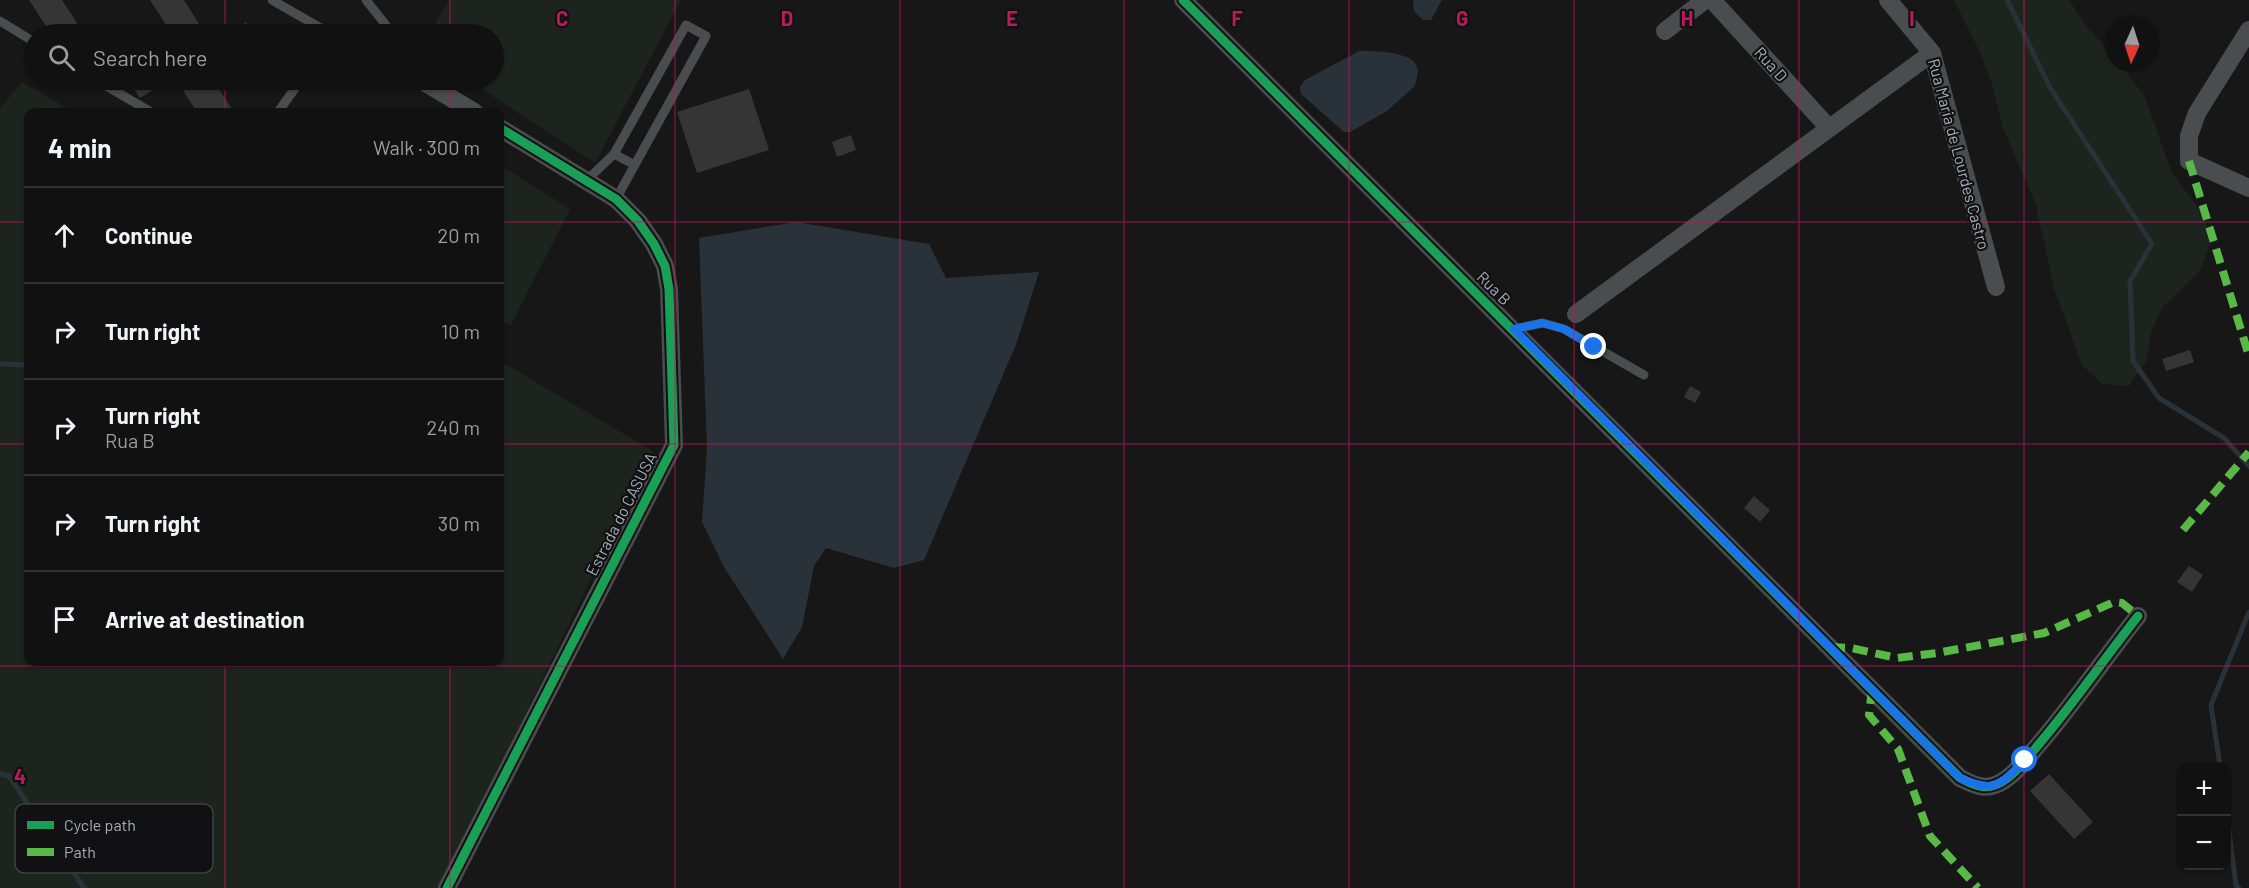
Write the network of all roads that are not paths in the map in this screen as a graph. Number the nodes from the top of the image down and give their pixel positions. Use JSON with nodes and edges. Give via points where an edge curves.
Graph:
{"nodes":[{"id":1,"x":272,"y":0,"type":"edge"},
{"id":2,"x":366,"y":0,"type":"edge"},
{"id":3,"x":1183,"y":0,"type":"edge"},
{"id":4,"x":1705,"y":0,"type":"edge"},
{"id":5,"x":1712,"y":0,"type":"edge"},
{"id":6,"x":1888,"y":0,"type":"edge"},
{"id":7,"x":0,"y":21,"type":"edge"},
{"id":8,"x":315,"y":24,"type":"edge"},
{"id":9,"x":385,"y":24,"type":"edge"},
{"id":10,"x":2249,"y":30,"type":"edge"},
{"id":11,"x":1665,"y":31,"type":"dead end"},
{"id":12,"x":24,"y":36,"type":"edge"},
{"id":13,"x":1932,"y":53,"type":"junction"},
{"id":14,"x":113,"y":90,"type":"edge"},
{"id":15,"x":294,"y":90,"type":"edge"},
{"id":16,"x":438,"y":90,"type":"edge"},
{"id":17,"x":144,"y":108,"type":"edge"},
{"id":18,"x":281,"y":108,"type":"edge"},
{"id":19,"x":467,"y":108,"type":"edge"},
{"id":20,"x":1829,"y":128,"type":"junction"},
{"id":21,"x":504,"y":130,"type":"edge"},
{"id":22,"x":614,"y":154,"type":"junction"},
{"id":23,"x":635,"y":165,"type":"junction"},
{"id":24,"x":586,"y":181,"type":"junction"},
{"id":25,"x":2249,"y":189,"type":"edge"},
{"id":26,"x":616,"y":199,"type":"junction"},
{"id":27,"x":1996,"y":287,"type":"dead end"},
{"id":28,"x":1576,"y":314,"type":"dead end"},
{"id":29,"x":1514,"y":329,"type":"junction"},
{"id":30,"x":1644,"y":375,"type":"dead end"},
{"id":31,"x":2138,"y":616,"type":"dead end"},
{"id":32,"x":447,"y":888,"type":"edge"}],
"edges":[{"from":1,"to":8,"type":"lane"},
{"from":2,"to":9,"type":"lane"},
{"from":3,"to":29,"type":"street","name":"Rua B"},
{"from":4,"to":11,"type":"street"},
{"from":5,"to":20,"type":"street","name":"Rua D"},
{"from":6,"to":13,"type":"street","name":"Rua Maria de Lourdes Castro"},
{"from":7,"to":12,"type":"lane"},
{"from":10,"to":25,"type":"street","via":[[2196,113],[2189,136],[2189,161]]},
{"from":13,"to":20,"type":"street"},
{"from":13,"to":27,"type":"street","name":"Rua Maria de Lourdes Castro"},
{"from":14,"to":17,"type":"lane"},
{"from":15,"to":18,"type":"lane"},
{"from":16,"to":19,"type":"street"},
{"from":20,"to":28,"type":"street"},
{"from":21,"to":24,"type":"street","name":"Estrada do CASUSA"},
{"from":22,"to":23,"type":"lane"},
{"from":22,"to":23,"type":"lane","via":[[686,26],[705,36]]},
{"from":22,"to":24,"type":"lane"},
{"from":23,"to":26,"type":"lane"},
{"from":24,"to":26,"type":"street","name":"Estrada do CASUSA"},
{"from":26,"to":32,"type":"street","name":"Estrada do CASUSA","via":[[638,221],[665,266],[674,445]]},
{"from":29,"to":30,"type":"lane","via":[[1542,323],[1564,329]]},
{"from":29,"to":31,"type":"street","name":"Rua B","via":[[1960,778],[1980,787],[2003,782],[2063,716]]}]}
